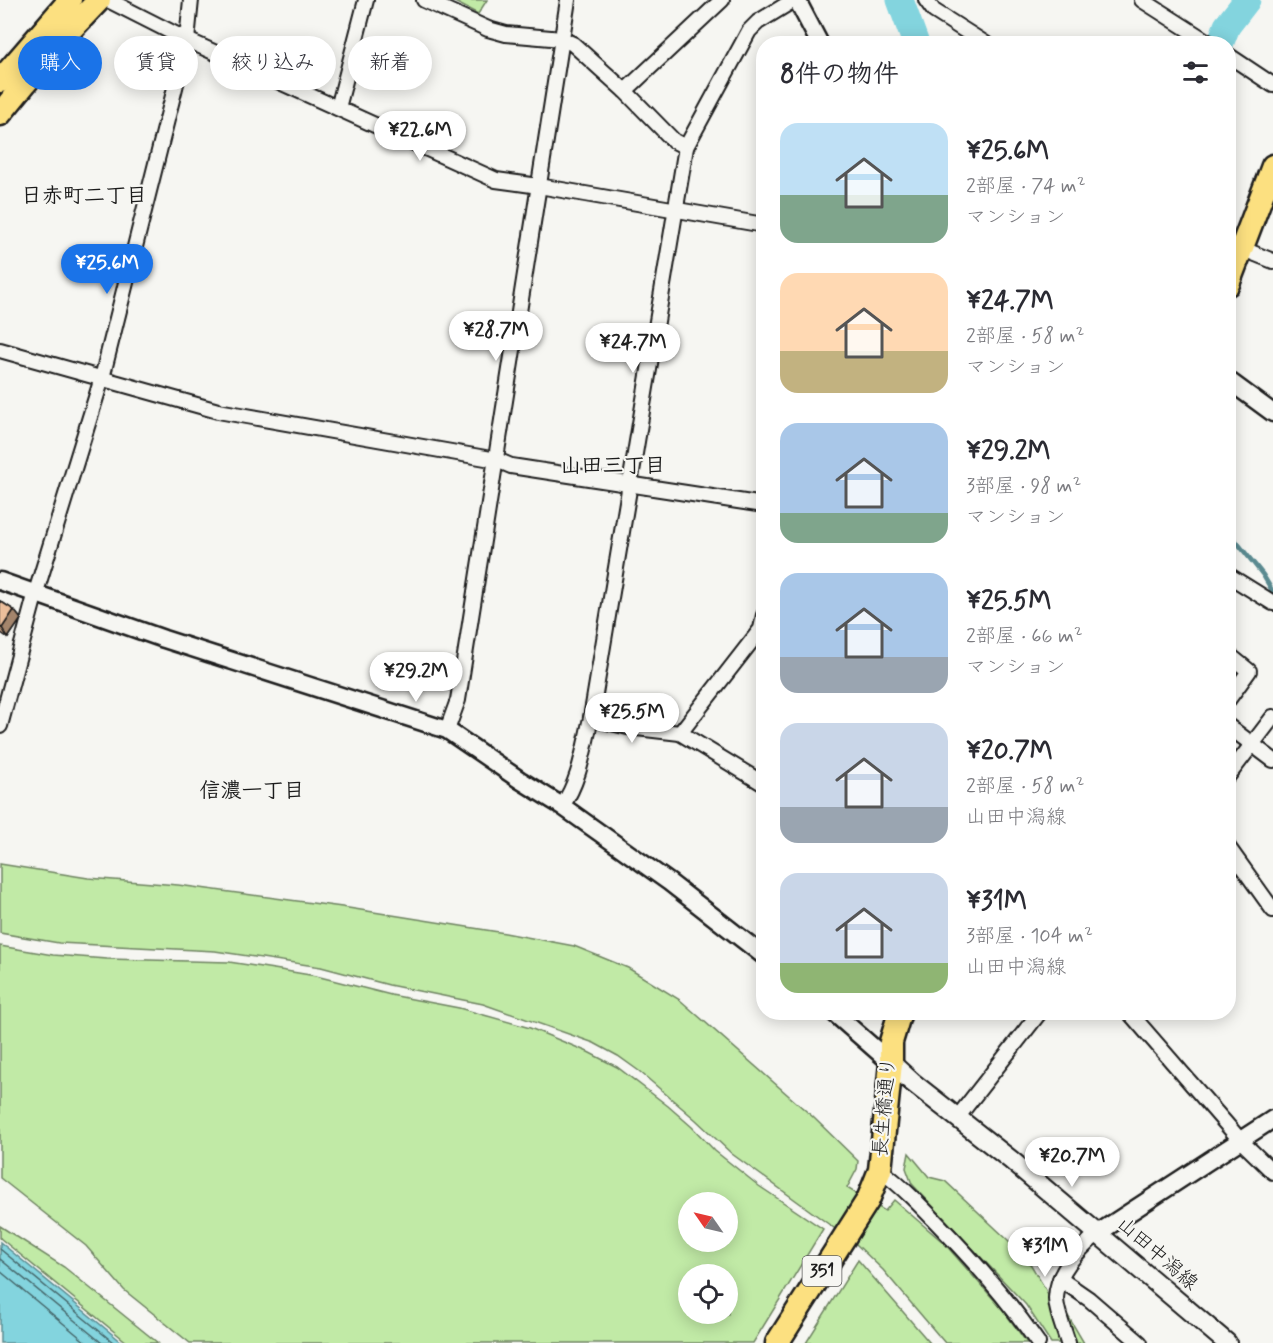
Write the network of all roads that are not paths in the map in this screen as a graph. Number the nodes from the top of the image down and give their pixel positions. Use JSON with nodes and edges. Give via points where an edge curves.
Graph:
{"nodes":[{"id":1,"x":70,"y":0,"type":"edge"},
{"id":2,"x":99,"y":0,"type":"edge"},
{"id":3,"x":108,"y":0,"type":"edge"},
{"id":4,"x":191,"y":0,"type":"edge"},
{"id":5,"x":366,"y":0,"type":"edge"},
{"id":6,"x":424,"y":0,"type":"edge"},
{"id":7,"x":568,"y":0,"type":"edge"},
{"id":8,"x":722,"y":0,"type":"edge"},
{"id":9,"x":795,"y":0,"type":"edge"},
{"id":10,"x":926,"y":0,"type":"edge"},
{"id":11,"x":1142,"y":0,"type":"edge"},
{"id":12,"x":179,"y":36,"type":"edge"},
{"id":13,"x":187,"y":36,"type":"edge"},
{"id":14,"x":815,"y":36,"type":"edge"},
{"id":15,"x":973,"y":36,"type":"edge"},
{"id":16,"x":1187,"y":36,"type":"edge"},
{"id":17,"x":562,"y":39,"type":"junction"},
{"id":18,"x":198,"y":45,"type":"edge"},
{"id":19,"x":1236,"y":60,"type":"edge"},
{"id":20,"x":0,"y":81,"type":"edge"},
{"id":21,"x":1273,"y":85,"type":"edge"},
{"id":22,"x":174,"y":90,"type":"edge"},
{"id":23,"x":625,"y":91,"type":"junction"},
{"id":24,"x":338,"y":108,"type":"junction"},
{"id":25,"x":0,"y":114,"type":"edge"},
{"id":26,"x":686,"y":147,"type":"junction"},
{"id":27,"x":1273,"y":166,"type":"edge"},
{"id":28,"x":539,"y":186,"type":"junction"},
{"id":29,"x":675,"y":210,"type":"junction"},
{"id":30,"x":756,"y":224,"type":"edge"},
{"id":31,"x":1243,"y":249,"type":"junction"},
{"id":32,"x":1273,"y":261,"type":"edge"},
{"id":33,"x":1236,"y":265,"type":"edge"},
{"id":34,"x":0,"y":350,"type":"edge"},
{"id":35,"x":102,"y":378,"type":"junction"},
{"id":36,"x":1236,"y":386,"type":"edge"},
{"id":37,"x":1273,"y":413,"type":"edge"},
{"id":38,"x":497,"y":460,"type":"junction"},
{"id":39,"x":631,"y":485,"type":"junction"},
{"id":40,"x":756,"y":504,"type":"edge"},
{"id":41,"x":1236,"y":580,"type":"edge"},
{"id":42,"x":0,"y":581,"type":"edge"},
{"id":43,"x":36,"y":592,"type":"junction"},
{"id":44,"x":1273,"y":603,"type":"edge"},
{"id":45,"x":756,"y":635,"type":"edge"},
{"id":46,"x":1236,"y":661,"type":"edge"},
{"id":47,"x":1236,"y":688,"type":"edge"},
{"id":48,"x":1273,"y":717,"type":"edge"},
{"id":49,"x":591,"y":718,"type":"junction"},
{"id":50,"x":0,"y":726,"type":"edge"},
{"id":51,"x":447,"y":730,"type":"junction"},
{"id":52,"x":1236,"y":732,"type":"edge"},
{"id":53,"x":680,"y":733,"type":"junction"},
{"id":54,"x":1254,"y":744,"type":"junction"},
{"id":55,"x":1273,"y":760,"type":"edge"},
{"id":56,"x":1236,"y":767,"type":"edge"},
{"id":57,"x":756,"y":779,"type":"edge"},
{"id":58,"x":562,"y":806,"type":"junction"},
{"id":59,"x":1236,"y":858,"type":"edge"},
{"id":60,"x":1273,"y":910,"type":"edge"},
{"id":61,"x":756,"y":950,"type":"edge"},
{"id":62,"x":842,"y":1020,"type":"edge"},
{"id":63,"x":898,"y":1020,"type":"edge"},
{"id":64,"x":1034,"y":1020,"type":"edge"},
{"id":65,"x":1136,"y":1020,"type":"edge"},
{"id":66,"x":891,"y":1063,"type":"junction"},
{"id":67,"x":957,"y":1118,"type":"junction"},
{"id":68,"x":1273,"y":1119,"type":"edge"},
{"id":69,"x":1240,"y":1141,"type":"junction"},
{"id":70,"x":880,"y":1170,"type":"junction"},
{"id":71,"x":1273,"y":1172,"type":"edge"},
{"id":72,"x":1098,"y":1233,"type":"junction"},
{"id":73,"x":1060,"y":1279,"type":"junction"},
{"id":74,"x":777,"y":1343,"type":"edge"},
{"id":75,"x":1038,"y":1343,"type":"edge"},
{"id":76,"x":1068,"y":1343,"type":"edge"},
{"id":77,"x":1140,"y":1343,"type":"edge"},
{"id":78,"x":1227,"y":1343,"type":"edge"}],
"edges":[{"from":1,"to":20,"type":"highway"},
{"from":2,"to":25,"type":"highway"},
{"from":3,"to":12,"type":"street"},
{"from":4,"to":13,"type":"street"},
{"from":5,"to":24,"type":"street"},
{"from":6,"to":17,"type":"street","via":[[488,29]]},
{"from":7,"to":17,"type":"street"},
{"from":8,"to":23,"type":"street"},
{"from":9,"to":14,"type":"street"},
{"from":9,"to":26,"type":"street","via":[[749,31]]},
{"from":10,"to":15,"type":"street","via":[[934,11]]},
{"from":11,"to":16,"type":"street"},
{"from":17,"to":23,"type":"street","via":[[573,44]]},
{"from":17,"to":28,"type":"street"},
{"from":18,"to":24,"type":"street"},
{"from":19,"to":21,"type":"street"},
{"from":22,"to":35,"type":"street"},
{"from":23,"to":26,"type":"street","via":[[674,141]]},
{"from":24,"to":28,"type":"street","via":[[478,174]]},
{"from":26,"to":29,"type":"street"},
{"from":27,"to":31,"type":"highway"},
{"from":28,"to":29,"type":"street"},
{"from":28,"to":38,"type":"street"},
{"from":29,"to":30,"type":"street"},
{"from":29,"to":39,"type":"street"},
{"from":31,"to":32,"type":"street"},
{"from":31,"to":33,"type":"highway"},
{"from":34,"to":35,"type":"street"},
{"from":35,"to":38,"type":"street","via":[[218,411]]},
{"from":35,"to":43,"type":"street"},
{"from":36,"to":37,"type":"street"},
{"from":38,"to":39,"type":"street","via":[[511,466]]},
{"from":38,"to":51,"type":"street","via":[[458,700]]},
{"from":39,"to":40,"type":"street"},
{"from":39,"to":49,"type":"street"},
{"from":41,"to":44,"type":"street"},
{"from":42,"to":43,"type":"street"},
{"from":43,"to":50,"type":"street"},
{"from":43,"to":51,"type":"street","via":[[164,639]]},
{"from":45,"to":53,"type":"street"},
{"from":46,"to":47,"type":"street","via":[[1248,671]]},
{"from":48,"to":54,"type":"street"},
{"from":49,"to":53,"type":"street"},
{"from":49,"to":58,"type":"street","via":[[576,780]]},
{"from":51,"to":58,"type":"street"},
{"from":52,"to":54,"type":"street"},
{"from":53,"to":57,"type":"street"},
{"from":54,"to":55,"type":"street"},
{"from":54,"to":56,"type":"street"},
{"from":58,"to":61,"type":"street"},
{"from":59,"to":60,"type":"street"},
{"from":62,"to":66,"type":"street"},
{"from":63,"to":66,"type":"highway","name":"長生橋通り","number":"351","via":[[891,1042]]},
{"from":64,"to":67,"type":"street"},
{"from":65,"to":69,"type":"street"},
{"from":66,"to":67,"type":"main road","name":"山田中潟線"},
{"from":66,"to":70,"type":"highway","name":"長生橋通り","number":"351"},
{"from":67,"to":72,"type":"main road","name":"山田中潟線"},
{"from":68,"to":69,"type":"street"},
{"from":69,"to":71,"type":"street"},
{"from":69,"to":72,"type":"street"},
{"from":70,"to":74,"type":"highway","name":"長生橋通り","number":"351","via":[[867,1200]]},
{"from":70,"to":75,"type":"street","via":[[961,1247],[1010,1303]]},
{"from":72,"to":73,"type":"street","via":[[1074,1255]]},
{"from":72,"to":78,"type":"main road","name":"山田中潟線"},
{"from":73,"to":76,"type":"street","via":[[1056,1298]]},
{"from":73,"to":77,"type":"street"}]}
